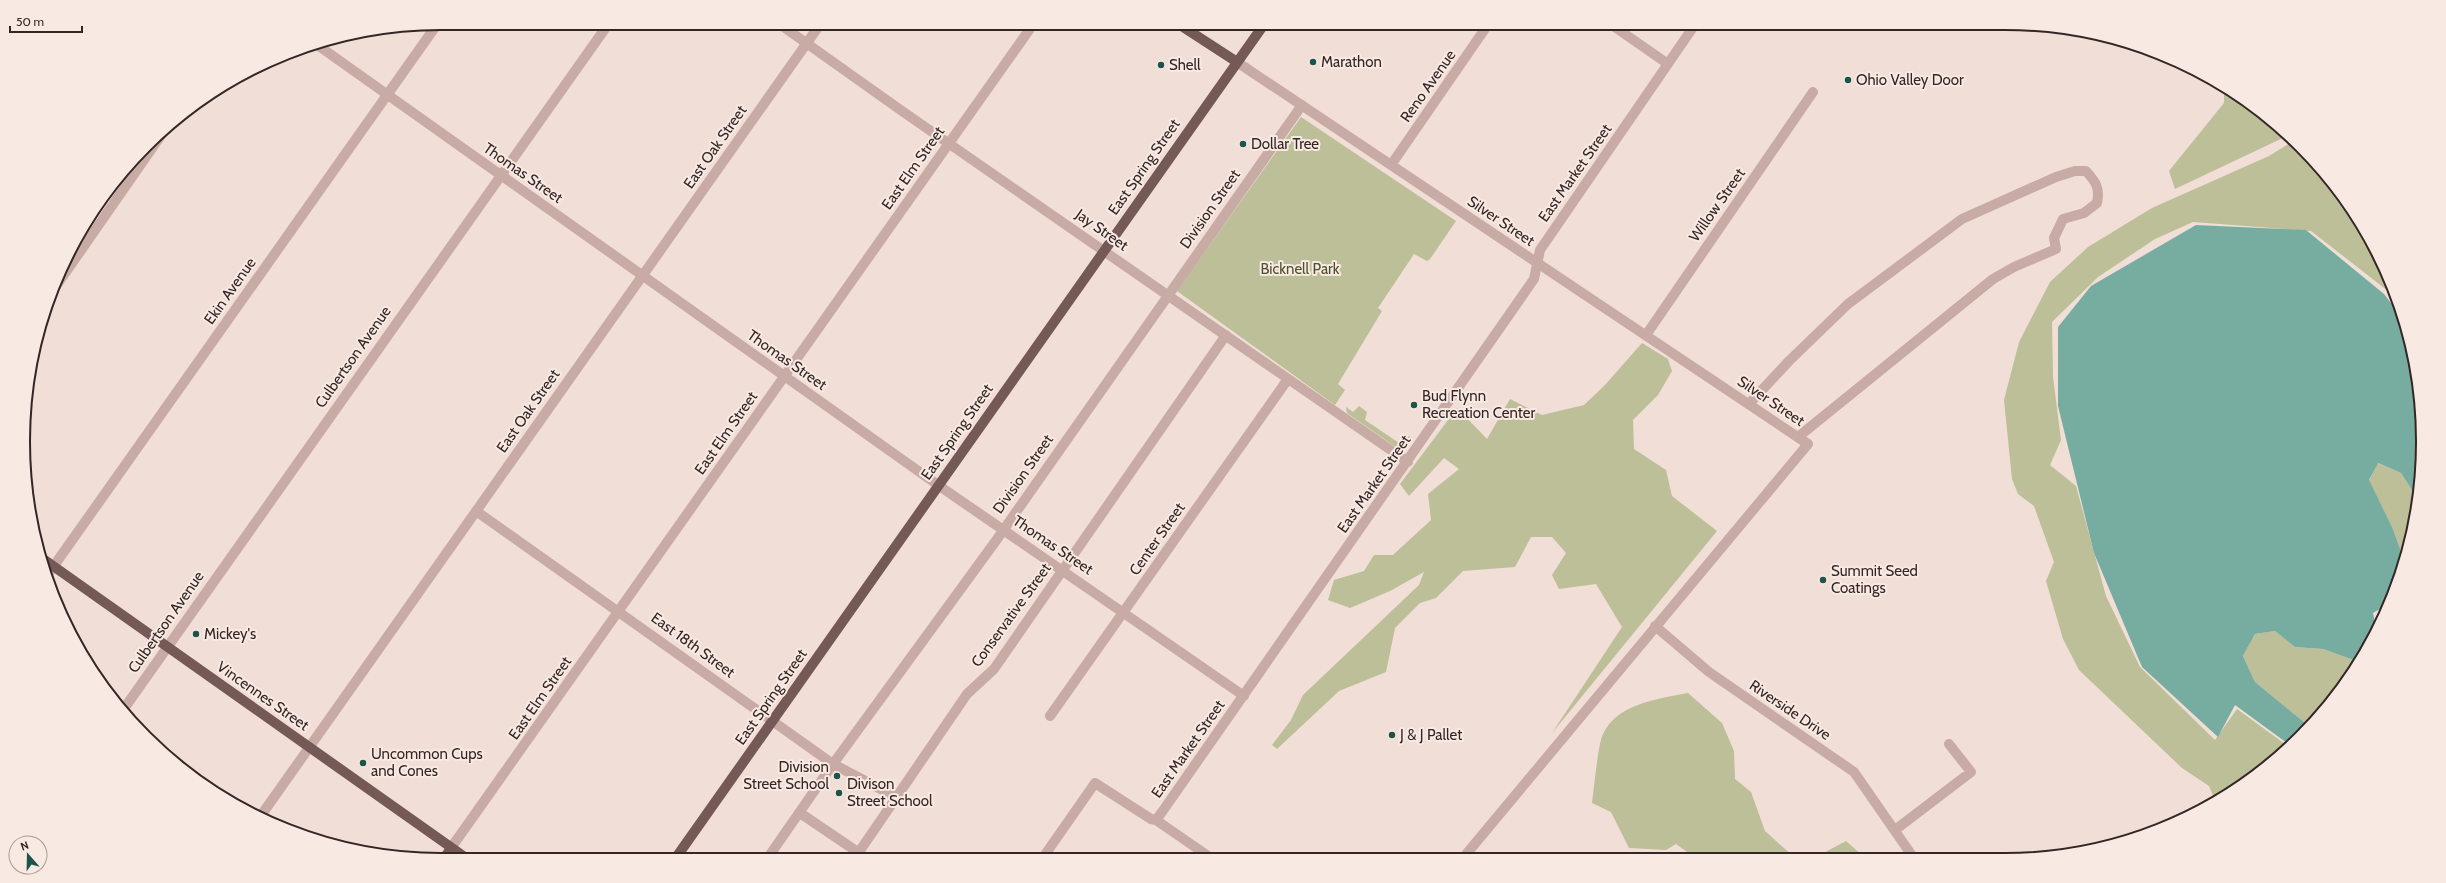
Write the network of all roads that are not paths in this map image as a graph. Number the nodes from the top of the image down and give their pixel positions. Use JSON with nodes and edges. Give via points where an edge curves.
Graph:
{"nodes":[{"id":1,"x":433,"y":30,"type":"edge"},
{"id":2,"x":604,"y":30,"type":"edge"},
{"id":3,"x":788,"y":30,"type":"edge"},
{"id":4,"x":815,"y":30,"type":"edge"},
{"id":5,"x":1029,"y":30,"type":"edge"},
{"id":6,"x":1188,"y":30,"type":"edge"},
{"id":7,"x":1260,"y":30,"type":"edge"},
{"id":8,"x":1484,"y":30,"type":"edge"},
{"id":9,"x":1620,"y":30,"type":"edge"},
{"id":10,"x":1691,"y":30,"type":"edge"},
{"id":11,"x":806,"y":43,"type":"junction"},
{"id":12,"x":322,"y":48,"type":"edge"},
{"id":13,"x":1237,"y":62,"type":"junction"},
{"id":14,"x":1668,"y":64,"type":"junction"},
{"id":15,"x":1813,"y":92,"type":"dead end"},
{"id":16,"x":387,"y":95,"type":"junction"},
{"id":17,"x":1302,"y":105,"type":"junction"},
{"id":18,"x":949,"y":143,"type":"junction"},
{"id":19,"x":148,"y":154,"type":"edge"},
{"id":20,"x":1391,"y":165,"type":"junction"},
{"id":21,"x":501,"y":177,"type":"junction"},
{"id":22,"x":1104,"y":249,"type":"junction"},
{"id":23,"x":1537,"y":263,"type":"junction"},
{"id":24,"x":67,"y":270,"type":"edge"},
{"id":25,"x":642,"y":276,"type":"junction"},
{"id":26,"x":1167,"y":295,"type":"junction"},
{"id":27,"x":1226,"y":335,"type":"junction"},
{"id":28,"x":1646,"y":335,"type":"junction"},
{"id":29,"x":785,"y":376,"type":"junction"},
{"id":30,"x":1288,"y":379,"type":"junction"},
{"id":31,"x":1749,"y":404,"type":"junction"},
{"id":32,"x":1798,"y":437,"type":"junction"},
{"id":33,"x":1408,"y":462,"type":"junction"},
{"id":34,"x":938,"y":485,"type":"junction"},
{"id":35,"x":476,"y":511,"type":"junction"},
{"id":36,"x":1003,"y":530,"type":"junction"},
{"id":37,"x":48,"y":562,"type":"edge"},
{"id":38,"x":54,"y":566,"type":"junction"},
{"id":39,"x":51,"y":570,"type":"edge"},
{"id":40,"x":1063,"y":570,"type":"junction"},
{"id":41,"x":620,"y":610,"type":"junction"},
{"id":42,"x":1124,"y":612,"type":"junction"},
{"id":43,"x":1655,"y":626,"type":"junction"},
{"id":44,"x":166,"y":646,"type":"junction"},
{"id":45,"x":1244,"y":696,"type":"junction"},
{"id":46,"x":126,"y":706,"type":"edge"},
{"id":47,"x":1050,"y":716,"type":"dead end"},
{"id":48,"x":772,"y":721,"type":"junction"},
{"id":49,"x":1949,"y":744,"type":"dead end"},
{"id":50,"x":309,"y":746,"type":"junction"},
{"id":51,"x":833,"y":764,"type":"junction"},
{"id":52,"x":896,"y":797,"type":"junction"},
{"id":53,"x":800,"y":812,"type":"junction"},
{"id":54,"x":263,"y":813,"type":"edge"},
{"id":55,"x":1156,"y":820,"type":"junction"},
{"id":56,"x":1895,"y":830,"type":"junction"},
{"id":57,"x":452,"y":848,"type":"junction"},
{"id":58,"x":859,"y":852,"type":"joint"},
{"id":59,"x":448,"y":853,"type":"edge"},
{"id":60,"x":459,"y":853,"type":"edge"},
{"id":61,"x":680,"y":853,"type":"edge"},
{"id":62,"x":771,"y":853,"type":"edge"},
{"id":63,"x":1046,"y":853,"type":"edge"},
{"id":64,"x":1204,"y":853,"type":"edge"},
{"id":65,"x":1467,"y":853,"type":"edge"},
{"id":66,"x":1910,"y":853,"type":"edge"}],
"edges":[{"from":1,"to":16,"type":"street","name":"Ekin Avenue"},
{"from":2,"to":21,"type":"street","name":"Culbertson Avenue"},
{"from":3,"to":11,"type":"street","name":"Jay Street"},
{"from":4,"to":11,"type":"street","name":"East Oak Street"},
{"from":5,"to":18,"type":"street","name":"East Elm Street"},
{"from":6,"to":13,"type":"main road","name":"Silver Street"},
{"from":7,"to":13,"type":"main road","name":"East Spring Street"},
{"from":8,"to":20,"type":"street","name":"Reno Avenue"},
{"from":9,"to":14,"type":"street"},
{"from":10,"to":14,"type":"street","name":"East Market Street"},
{"from":11,"to":18,"type":"street","name":"Jay Street"},
{"from":11,"to":25,"type":"street","name":"East Oak Street"},
{"from":12,"to":16,"type":"street","name":"Thomas Street"},
{"from":13,"to":17,"type":"street","name":"Silver Street"},
{"from":13,"to":22,"type":"main road","name":"East Spring Street"},
{"from":14,"to":23,"type":"street","name":"East Market Street","via":[[1540,250]]},
{"from":15,"to":28,"type":"street","name":"Willow Street"},
{"from":16,"to":21,"type":"street","name":"Thomas Street"},
{"from":16,"to":38,"type":"street","name":"Ekin Avenue"},
{"from":17,"to":20,"type":"street","name":"Silver Street"},
{"from":17,"to":26,"type":"street","name":"Division Street"},
{"from":18,"to":22,"type":"street","name":"Jay Street"},
{"from":18,"to":29,"type":"street","name":"East Elm Street"},
{"from":19,"to":24,"type":"street"},
{"from":20,"to":23,"type":"street","name":"Silver Street"},
{"from":21,"to":25,"type":"street","name":"Thomas Street"},
{"from":21,"to":44,"type":"street","name":"Culbertson Avenue"},
{"from":22,"to":26,"type":"street","name":"Jay Street"},
{"from":22,"to":34,"type":"main road","name":"East Spring Street"},
{"from":23,"to":28,"type":"street","name":"Silver Street"},
{"from":23,"to":33,"type":"street","name":"East Market Street","via":[[1534,279]]},
{"from":25,"to":29,"type":"street","name":"Thomas Street"},
{"from":25,"to":35,"type":"street","name":"East Oak Street"},
{"from":26,"to":27,"type":"street","name":"Jay Street"},
{"from":26,"to":36,"type":"street","name":"Division Street"},
{"from":27,"to":30,"type":"street","name":"Jay Street"},
{"from":27,"to":40,"type":"street","name":"Conservative Street"},
{"from":28,"to":31,"type":"street","name":"Silver Street"},
{"from":29,"to":34,"type":"street","name":"Thomas Street"},
{"from":29,"to":41,"type":"street","name":"East Elm Street"},
{"from":30,"to":33,"type":"street","name":"Jay Street"},
{"from":30,"to":42,"type":"street","name":"Center Street"},
{"from":31,"to":32,"type":"street","name":"Silver Street"},
{"from":31,"to":32,"type":"street","via":[[1848,304],[1962,219],[2075,171],[2086,171],[2096,182],[2099,192],[2098,203],[2084,213],[2063,219],[2054,238],[2056,249],[1993,279]]},
{"from":32,"to":43,"type":"street","name":"Silver Street","via":[[1808,444]]},
{"from":33,"to":45,"type":"street","name":"East Market Street"},
{"from":34,"to":36,"type":"street","name":"Thomas Street"},
{"from":34,"to":48,"type":"main road","name":"East Spring Street"},
{"from":35,"to":41,"type":"street","name":"East 18th Street"},
{"from":35,"to":50,"type":"street","name":"East Oak Street"},
{"from":36,"to":40,"type":"street","name":"Thomas Street"},
{"from":36,"to":51,"type":"street","name":"Division Street"},
{"from":37,"to":38,"type":"main road","name":"Vincennes Street"},
{"from":38,"to":39,"type":"street","name":"Ekin Avenue"},
{"from":38,"to":44,"type":"main road","name":"Vincennes Street"},
{"from":40,"to":42,"type":"street","name":"Thomas Street"},
{"from":40,"to":52,"type":"street","name":"Conservative Street","via":[[994,669],[967,694]]},
{"from":41,"to":48,"type":"street","name":"East 18th Street"},
{"from":41,"to":57,"type":"street","name":"East Elm Street"},
{"from":42,"to":45,"type":"street","name":"Thomas Street"},
{"from":42,"to":47,"type":"street","name":"Center Street"},
{"from":43,"to":56,"type":"street","name":"Riverside Drive","via":[[1709,672],[1854,772]]},
{"from":43,"to":65,"type":"street"},
{"from":44,"to":46,"type":"street","name":"Culbertson Avenue"},
{"from":44,"to":50,"type":"main road","name":"Vincennes Street"},
{"from":45,"to":55,"type":"street","name":"East Market Street"},
{"from":48,"to":51,"type":"street","name":"East 18th Street"},
{"from":48,"to":61,"type":"main road","name":"East Spring Street"},
{"from":49,"to":56,"type":"street","via":[[1971,772]]},
{"from":50,"to":54,"type":"street","name":"East Oak Street"},
{"from":50,"to":57,"type":"main road","name":"Vincennes Street"},
{"from":51,"to":52,"type":"street","name":"East 18th Street"},
{"from":51,"to":53,"type":"street","name":"Division Street"},
{"from":52,"to":58,"type":"street","name":"Conservative Street"},
{"from":53,"to":58,"type":"street"},
{"from":53,"to":62,"type":"street","name":"Division Street"},
{"from":55,"to":63,"type":"street","name":"East Market Street","via":[[1142,815],[1095,783]]},
{"from":55,"to":64,"type":"street"},
{"from":56,"to":66,"type":"street","name":"Riverside Drive"},
{"from":57,"to":59,"type":"main road","name":"East Elm Street"},
{"from":57,"to":60,"type":"main road","name":"Vincennes Street"}]}
